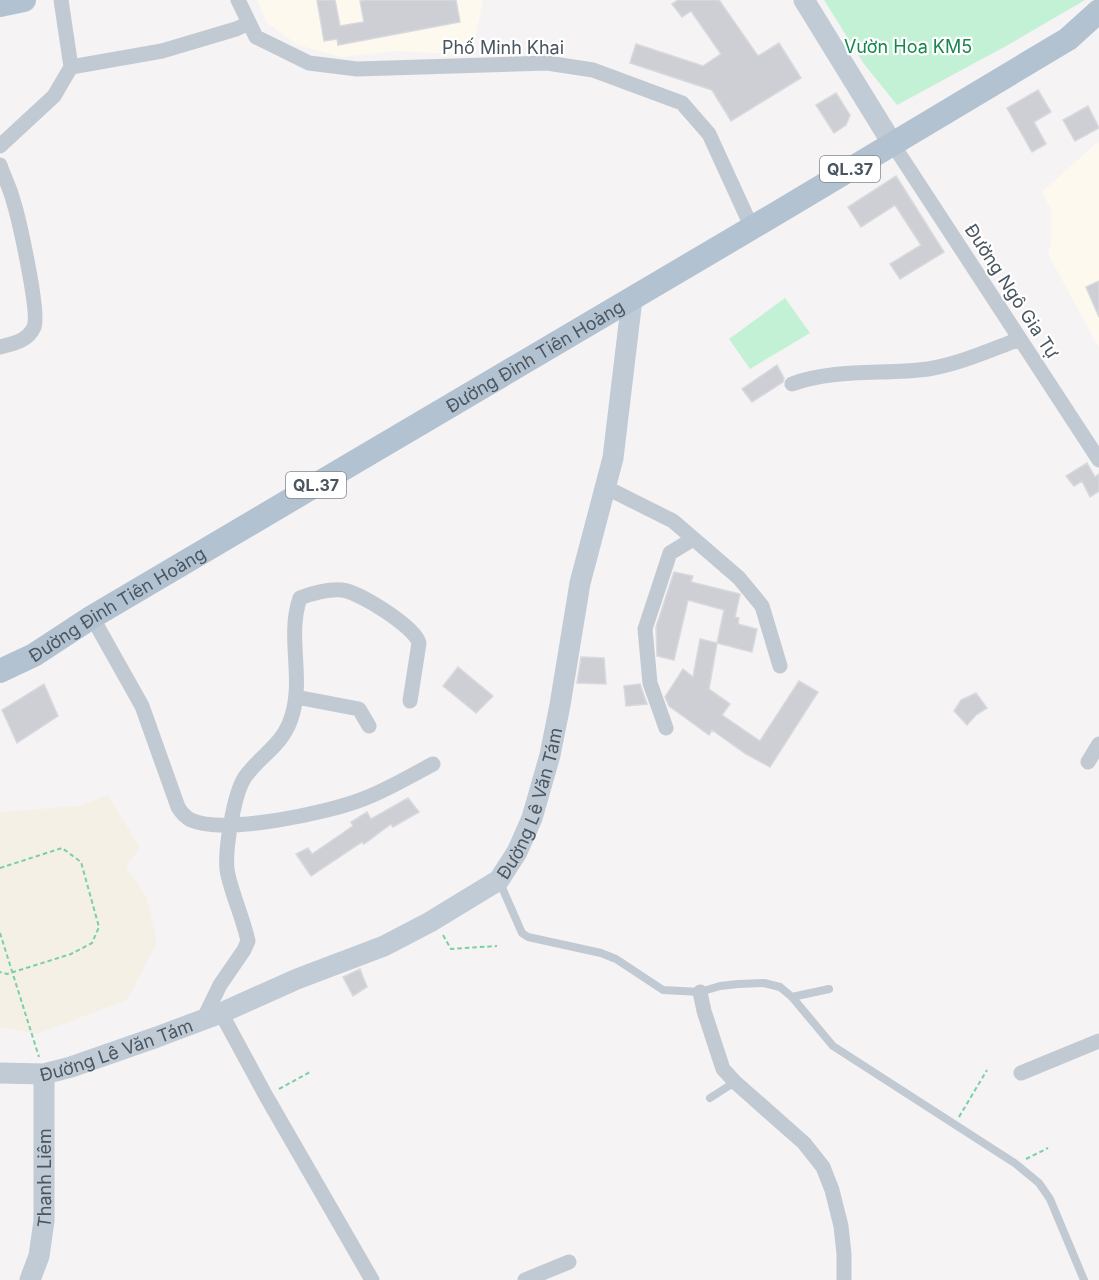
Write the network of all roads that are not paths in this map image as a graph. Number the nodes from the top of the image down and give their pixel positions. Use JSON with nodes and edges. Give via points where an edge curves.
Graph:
{"nodes":[{"id":1,"x":24,"y":0,"type":"edge"},
{"id":2,"x":61,"y":0,"type":"edge"},
{"id":3,"x":238,"y":0,"type":"edge"},
{"id":4,"x":804,"y":0,"type":"edge"},
{"id":5,"x":0,"y":5,"type":"edge"},
{"id":6,"x":1099,"y":11,"type":"edge"},
{"id":7,"x":249,"y":23,"type":"junction"},
{"id":8,"x":1099,"y":29,"type":"edge"},
{"id":9,"x":1068,"y":39,"type":"junction"},
{"id":10,"x":71,"y":67,"type":"junction"},
{"id":11,"x":892,"y":143,"type":"junction"},
{"id":12,"x":0,"y":146,"type":"edge"},
{"id":13,"x":0,"y":165,"type":"edge"},
{"id":14,"x":752,"y":228,"type":"junction"},
{"id":15,"x":632,"y":299,"type":"junction"},
{"id":16,"x":1020,"y":339,"type":"junction"},
{"id":17,"x":0,"y":347,"type":"edge"},
{"id":18,"x":792,"y":384,"type":"dead end"},
{"id":19,"x":1099,"y":460,"type":"edge"},
{"id":20,"x":605,"y":487,"type":"junction"},
{"id":21,"x":693,"y":539,"type":"junction"},
{"id":22,"x":92,"y":617,"type":"junction"},
{"id":23,"x":780,"y":666,"type":"dead end"},
{"id":24,"x":0,"y":671,"type":"edge"},
{"id":25,"x":296,"y":697,"type":"junction"},
{"id":26,"x":410,"y":701,"type":"dead end"},
{"id":27,"x":369,"y":726,"type":"dead end"},
{"id":28,"x":666,"y":728,"type":"dead end"},
{"id":29,"x":1099,"y":744,"type":"edge"},
{"id":30,"x":1088,"y":762,"type":"dead end"},
{"id":31,"x":433,"y":764,"type":"dead end"},
{"id":32,"x":231,"y":825,"type":"junction"},
{"id":33,"x":499,"y":880,"type":"junction"},
{"id":34,"x":829,"y":989,"type":"dead end"},
{"id":35,"x":700,"y":992,"type":"junction"},
{"id":36,"x":792,"y":997,"type":"junction"},
{"id":37,"x":212,"y":1016,"type":"junction"},
{"id":38,"x":1099,"y":1041,"type":"edge"},
{"id":39,"x":0,"y":1073,"type":"edge"},
{"id":40,"x":1021,"y":1073,"type":"dead end"},
{"id":41,"x":44,"y":1074,"type":"junction"},
{"id":42,"x":735,"y":1083,"type":"junction"},
{"id":43,"x":710,"y":1098,"type":"dead end"},
{"id":44,"x":569,"y":1262,"type":"dead end"},
{"id":45,"x":30,"y":1280,"type":"edge"},
{"id":46,"x":372,"y":1280,"type":"edge"},
{"id":47,"x":525,"y":1280,"type":"edge"},
{"id":48,"x":844,"y":1280,"type":"edge"},
{"id":49,"x":1084,"y":1280,"type":"edge"}],
"edges":[{"from":1,"to":5,"type":"main road"},
{"from":2,"to":10,"type":"street"},
{"from":3,"to":7,"type":"street","name":"Phố Minh Khai"},
{"from":4,"to":11,"type":"street"},
{"from":6,"to":9,"type":"main road","name":"Đường Đinh Tiên Hoàng","number":"QL.37"},
{"from":7,"to":10,"type":"street","via":[[162,51]]},
{"from":7,"to":14,"type":"street","name":"Phố Minh Khai","via":[[256,37],[309,63],[357,69],[547,63],[593,70],[682,103],[709,134]]},
{"from":8,"to":9,"type":"main road","name":"Đường Đinh Tiên Hoàng","number":"QL.37"},
{"from":9,"to":11,"type":"main road","name":"Đường Đinh Tiên Hoàng","number":"QL.37"},
{"from":10,"to":12,"type":"street","via":[[54,96]]},
{"from":11,"to":14,"type":"main road","name":"Đường Đinh Tiên Hoàng","number":"QL.37"},
{"from":11,"to":16,"type":"street","name":"Đường Ngô Gia Tự"},
{"from":13,"to":17,"type":"street","via":[[13,198],[33,291],[36,325],[30,335],[17,343]]},
{"from":14,"to":15,"type":"main road","name":"Đường Đinh Tiên Hoàng","number":"QL.37"},
{"from":15,"to":20,"type":"street","name":"Đường Lê Văn Tám","via":[[613,458]]},
{"from":15,"to":22,"type":"main road","name":"Đường Đinh Tiên Hoàng","number":"QL.37"},
{"from":16,"to":18,"type":"street","via":[[955,363],[832,374]]},
{"from":16,"to":19,"type":"street","name":"Đường Ngô Gia Tự"},
{"from":20,"to":21,"type":"street","via":[[673,521]]},
{"from":20,"to":33,"type":"street","name":"Đường Lê Văn Tám","via":[[580,583],[550,755],[532,818]]},
{"from":21,"to":23,"type":"street","via":[[739,578],[762,606]]},
{"from":21,"to":28,"type":"street","via":[[670,553],[645,629],[650,683]]},
{"from":22,"to":24,"type":"main road","name":"Đường Đinh Tiên Hoàng","number":"QL.37","via":[[34,655]]},
{"from":22,"to":32,"type":"street","via":[[142,706],[181,812],[204,824]]},
{"from":25,"to":26,"type":"street","via":[[294,617],[300,598],[340,590],[353,593],[407,626],[418,638]]},
{"from":25,"to":27,"type":"street","via":[[359,709]]},
{"from":25,"to":32,"type":"street","via":[[285,732],[246,777]]},
{"from":29,"to":30,"type":"street"},
{"from":31,"to":32,"type":"street","via":[[352,803]]},
{"from":32,"to":37,"type":"street","via":[[228,874],[248,940],[220,985]]},
{"from":33,"to":35,"type":"lane","via":[[522,933],[528,937],[616,958],[663,990]]},
{"from":33,"to":37,"type":"street","name":"Đường Lê Văn Tám","via":[[384,946]]},
{"from":34,"to":36,"type":"lane"},
{"from":35,"to":36,"type":"lane","via":[[720,986],[764,983],[780,987]]},
{"from":35,"to":42,"type":"street","via":[[717,1054]]},
{"from":36,"to":49,"type":"lane","via":[[833,1046],[1040,1183]]},
{"from":37,"to":41,"type":"street","name":"Đường Lê Văn Tám"},
{"from":37,"to":46,"type":"street","via":[[266,1096]]},
{"from":38,"to":40,"type":"street"},
{"from":39,"to":41,"type":"street","name":"Đường Lê Văn Tám"},
{"from":41,"to":45,"type":"street","name":"Thanh Liêm","via":[[44,1221],[39,1256]]},
{"from":42,"to":43,"type":"lane"},
{"from":42,"to":48,"type":"street","via":[[804,1143],[823,1167],[841,1226]]},
{"from":44,"to":47,"type":"street"}]}
